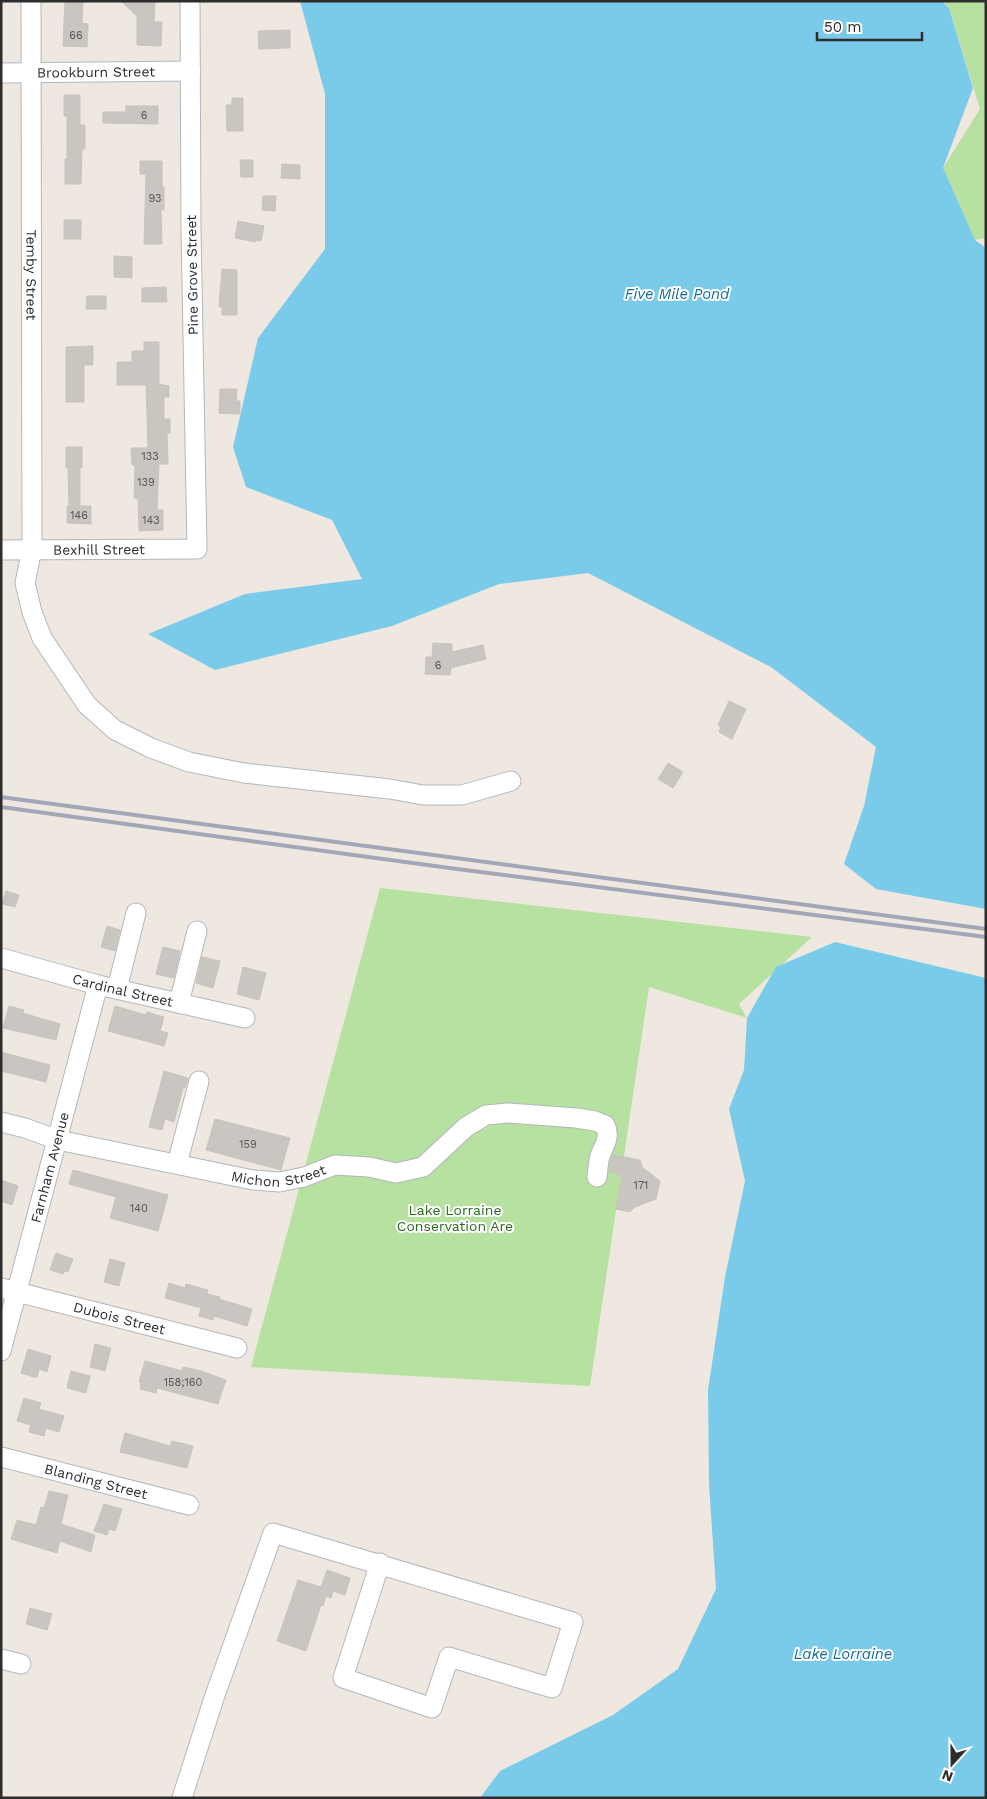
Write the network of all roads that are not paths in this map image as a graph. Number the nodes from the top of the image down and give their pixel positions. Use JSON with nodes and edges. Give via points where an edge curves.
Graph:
{"nodes":[{"id":1,"x":32,"y":1,"type":"edge"},
{"id":2,"x":190,"y":1,"type":"edge"},
{"id":3,"x":191,"y":71,"type":"junction"},
{"id":4,"x":1,"y":73,"type":"edge"},
{"id":5,"x":30,"y":73,"type":"junction"},
{"id":6,"x":32,"y":549,"type":"junction"},
{"id":7,"x":197,"y":549,"type":"joint"},
{"id":8,"x":1,"y":550,"type":"edge"},
{"id":9,"x":511,"y":781,"type":"dead end"},
{"id":10,"x":136,"y":913,"type":"dead end"},
{"id":11,"x":197,"y":931,"type":"dead end"},
{"id":12,"x":1,"y":958,"type":"edge"},
{"id":13,"x":107,"y":987,"type":"junction"},
{"id":14,"x":179,"y":1003,"type":"junction"},
{"id":15,"x":245,"y":1018,"type":"dead end"},
{"id":16,"x":199,"y":1081,"type":"dead end"},
{"id":17,"x":1,"y":1122,"type":"edge"},
{"id":18,"x":58,"y":1140,"type":"junction"},
{"id":19,"x":176,"y":1164,"type":"junction"},
{"id":20,"x":596,"y":1177,"type":"dead end"},
{"id":21,"x":9,"y":1290,"type":"edge"},
{"id":22,"x":237,"y":1348,"type":"dead end"},
{"id":23,"x":1,"y":1351,"type":"edge"},
{"id":24,"x":1,"y":1457,"type":"edge"},
{"id":25,"x":189,"y":1505,"type":"dead end"},
{"id":26,"x":380,"y":1564,"type":"junction"},
{"id":27,"x":1,"y":1659,"type":"edge"},
{"id":28,"x":21,"y":1664,"type":"dead end"},
{"id":29,"x":182,"y":1798,"type":"edge"}],
"edges":[{"from":1,"to":5,"type":"street","name":"Temby Street"},
{"from":2,"to":3,"type":"street","name":"Pine Grove Street"},
{"from":3,"to":5,"type":"street","name":"Brookburn Street"},
{"from":3,"to":7,"type":"street","name":"Pine Grove Street"},
{"from":4,"to":5,"type":"street","name":"Brookburn Street"},
{"from":5,"to":6,"type":"street","name":"Temby Street"},
{"from":6,"to":7,"type":"street","name":"Bexhill Street"},
{"from":6,"to":8,"type":"street","name":"Bexhill Street"},
{"from":6,"to":9,"type":"street","name":"Temby Street","via":[[25,583],[42,638],[87,705],[115,730],[151,748],[189,762],[244,773],[423,795],[462,795]]},
{"from":10,"to":13,"type":"street","name":"Farnham Avenue"},
{"from":11,"to":14,"type":"street"},
{"from":12,"to":13,"type":"street","name":"Cardinal Street"},
{"from":13,"to":14,"type":"street","name":"Cardinal Street"},
{"from":13,"to":18,"type":"street","name":"Farnham Avenue"},
{"from":14,"to":15,"type":"street","name":"Cardinal Street"},
{"from":16,"to":19,"type":"street"},
{"from":17,"to":18,"type":"street","name":"Michon Street"},
{"from":18,"to":19,"type":"street","name":"Michon Street"},
{"from":18,"to":21,"type":"street","name":"Farnham Avenue"},
{"from":19,"to":20,"type":"street","name":"Michon Street","via":[[253,1180],[279,1182],[336,1165],[396,1173],[423,1167],[466,1127],[486,1115],[508,1113],[576,1118],[605,1125],[607,1142]]},
{"from":21,"to":22,"type":"street","name":"Dubois Street"},
{"from":21,"to":23,"type":"street","name":"Farnham Avenue"},
{"from":24,"to":25,"type":"street","name":"Blanding Street"},
{"from":26,"to":26,"type":"street","via":[[573,1622],[552,1688],[449,1657],[432,1708],[343,1678]]},
{"from":26,"to":29,"type":"street","via":[[273,1533]]},
{"from":27,"to":28,"type":"street"}]}
